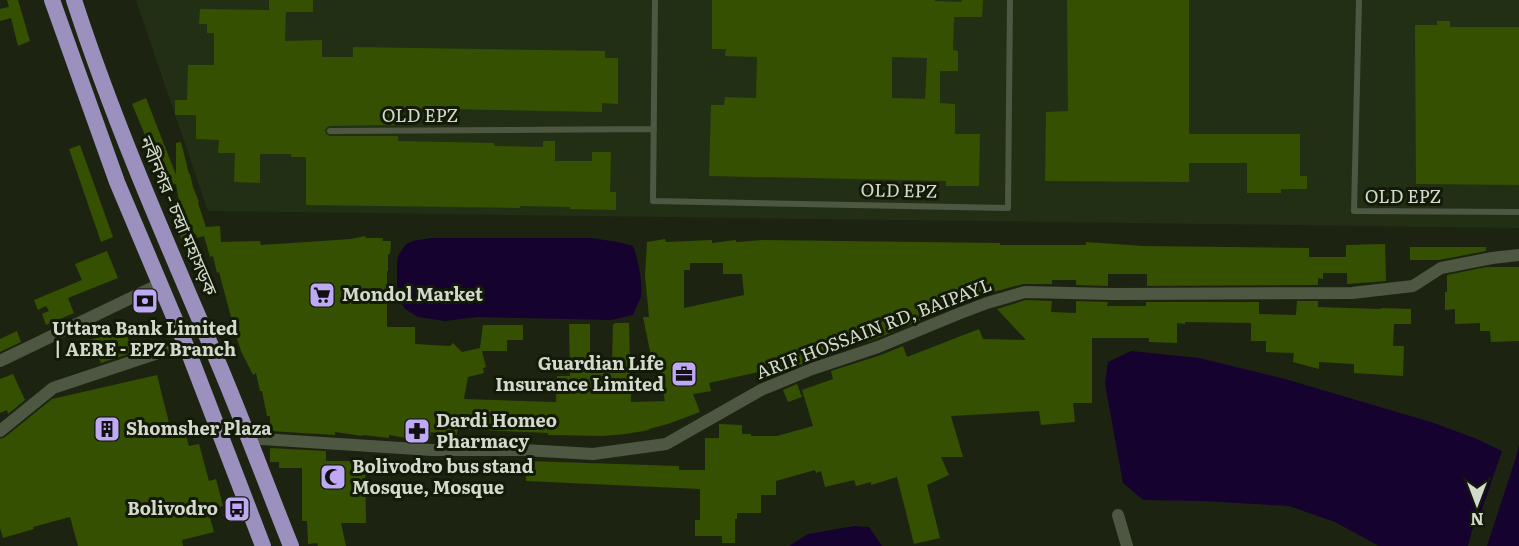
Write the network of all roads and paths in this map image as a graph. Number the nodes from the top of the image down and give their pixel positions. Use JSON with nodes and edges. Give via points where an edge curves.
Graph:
{"nodes":[{"id":1,"x":51,"y":0,"type":"edge"},
{"id":2,"x":74,"y":0,"type":"edge"},
{"id":3,"x":655,"y":0,"type":"edge"},
{"id":4,"x":1010,"y":0,"type":"edge"},
{"id":5,"x":1359,"y":0,"type":"edge"},
{"id":6,"x":654,"y":129,"type":"junction"},
{"id":7,"x":330,"y":131,"type":"dead end"},
{"id":8,"x":1519,"y":212,"type":"edge"},
{"id":9,"x":1519,"y":255,"type":"edge"},
{"id":10,"x":160,"y":284,"type":"junction"},
{"id":11,"x":185,"y":344,"type":"junction"},
{"id":12,"x":0,"y":361,"type":"edge"},
{"id":13,"x":0,"y":431,"type":"edge"},
{"id":14,"x":248,"y":438,"type":"junction"},
{"id":15,"x":1118,"y":515,"type":"dead end"},
{"id":16,"x":263,"y":546,"type":"edge"},
{"id":17,"x":291,"y":546,"type":"edge"},
{"id":18,"x":1127,"y":546,"type":"edge"}],
"edges":[{"from":1,"to":10,"type":"highway","via":[[117,182]]},
{"from":2,"to":14,"type":"highway","name":"নবীনগর - চন্দ্রা মহাসড়ক","via":[[127,146]]},
{"from":3,"to":6,"type":"lane","name":"OLD EPZ"},
{"from":4,"to":6,"type":"lane","name":"OLD EPZ","via":[[1008,208],[653,201]]},
{"from":5,"to":8,"type":"lane","name":"OLD EPZ","via":[[1354,211]]},
{"from":6,"to":7,"type":"lane","name":"OLD EPZ"},
{"from":9,"to":14,"type":"street","name":"ARIF HOSSAIN RD, BAIPAYL","via":[[1441,268],[1413,286],[1352,293],[1025,292],[761,390],[666,444],[593,454],[432,450]]},
{"from":10,"to":11,"type":"highway"},
{"from":10,"to":12,"type":"street"},
{"from":11,"to":13,"type":"street","via":[[53,388]]},
{"from":11,"to":16,"type":"highway"},
{"from":14,"to":17,"type":"highway","name":"নবীনগর - চন্দ্রা মহাসড়ক"},
{"from":15,"to":18,"type":"street"}]}
